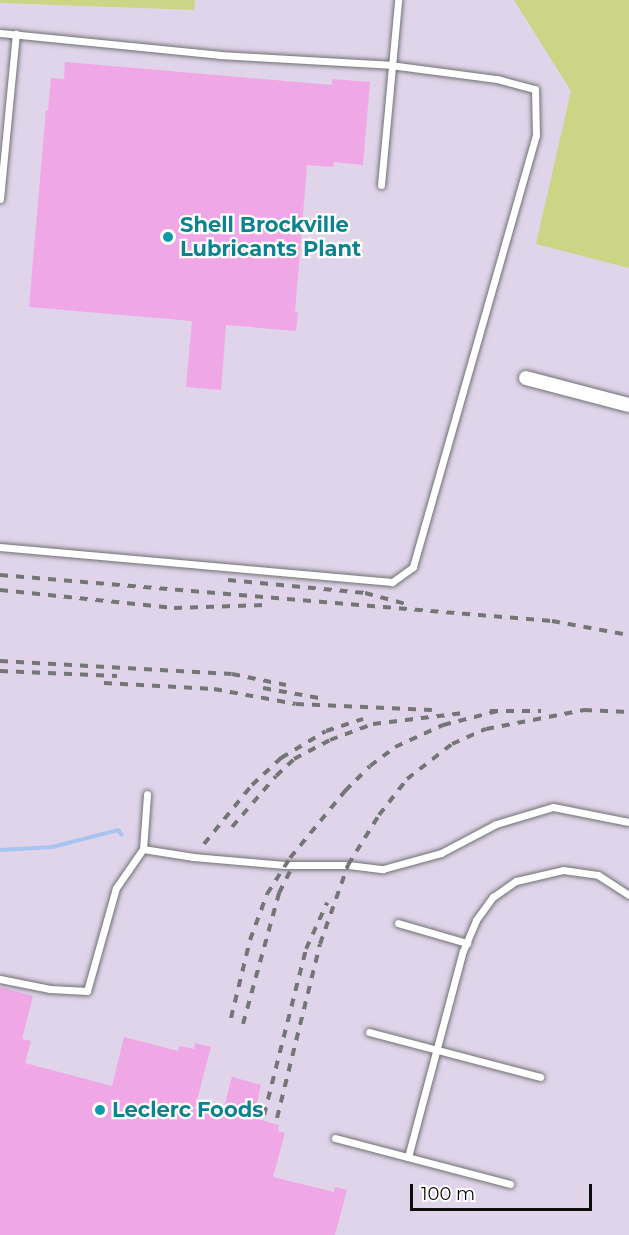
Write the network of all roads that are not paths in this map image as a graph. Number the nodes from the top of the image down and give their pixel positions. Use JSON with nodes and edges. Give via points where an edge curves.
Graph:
{"nodes":[{"id":1,"x":398,"y":0,"type":"edge"},
{"id":2,"x":0,"y":33,"type":"edge"},
{"id":3,"x":16,"y":34,"type":"junction"},
{"id":4,"x":390,"y":65,"type":"junction"},
{"id":5,"x":381,"y":185,"type":"dead end"},
{"id":6,"x":0,"y":199,"type":"edge"},
{"id":7,"x":526,"y":378,"type":"dead end"},
{"id":8,"x":629,"y":405,"type":"edge"},
{"id":9,"x":0,"y":547,"type":"edge"},
{"id":10,"x":147,"y":794,"type":"dead end"},
{"id":11,"x":629,"y":822,"type":"edge"},
{"id":12,"x":143,"y":849,"type":"junction"},
{"id":13,"x":629,"y":895,"type":"edge"},
{"id":14,"x":398,"y":923,"type":"dead end"},
{"id":15,"x":467,"y":942,"type":"junction"},
{"id":16,"x":0,"y":979,"type":"edge"},
{"id":17,"x":369,"y":1032,"type":"dead end"},
{"id":18,"x":437,"y":1049,"type":"junction"},
{"id":19,"x":540,"y":1077,"type":"dead end"},
{"id":20,"x":335,"y":1138,"type":"dead end"},
{"id":21,"x":408,"y":1157,"type":"junction"},
{"id":22,"x":510,"y":1184,"type":"dead end"}],
"edges":[{"from":1,"to":4,"type":"lane"},
{"from":2,"to":3,"type":"lane"},
{"from":3,"to":4,"type":"lane","via":[[219,55]]},
{"from":3,"to":6,"type":"lane"},
{"from":4,"to":5,"type":"lane"},
{"from":4,"to":9,"type":"lane","via":[[497,79],[535,89],[536,135],[413,567],[392,582]]},
{"from":7,"to":8,"type":"street"},
{"from":10,"to":12,"type":"lane"},
{"from":11,"to":12,"type":"lane","via":[[553,807],[496,824],[441,853],[383,869],[274,864]]},
{"from":12,"to":16,"type":"lane","via":[[116,888],[87,991],[50,989]]},
{"from":13,"to":15,"type":"lane","via":[[598,875],[562,870],[516,881],[493,897],[476,920]]},
{"from":14,"to":15,"type":"lane"},
{"from":15,"to":18,"type":"lane"},
{"from":17,"to":18,"type":"lane"},
{"from":18,"to":19,"type":"lane"},
{"from":18,"to":21,"type":"lane"},
{"from":20,"to":21,"type":"lane"},
{"from":21,"to":22,"type":"lane"}]}
